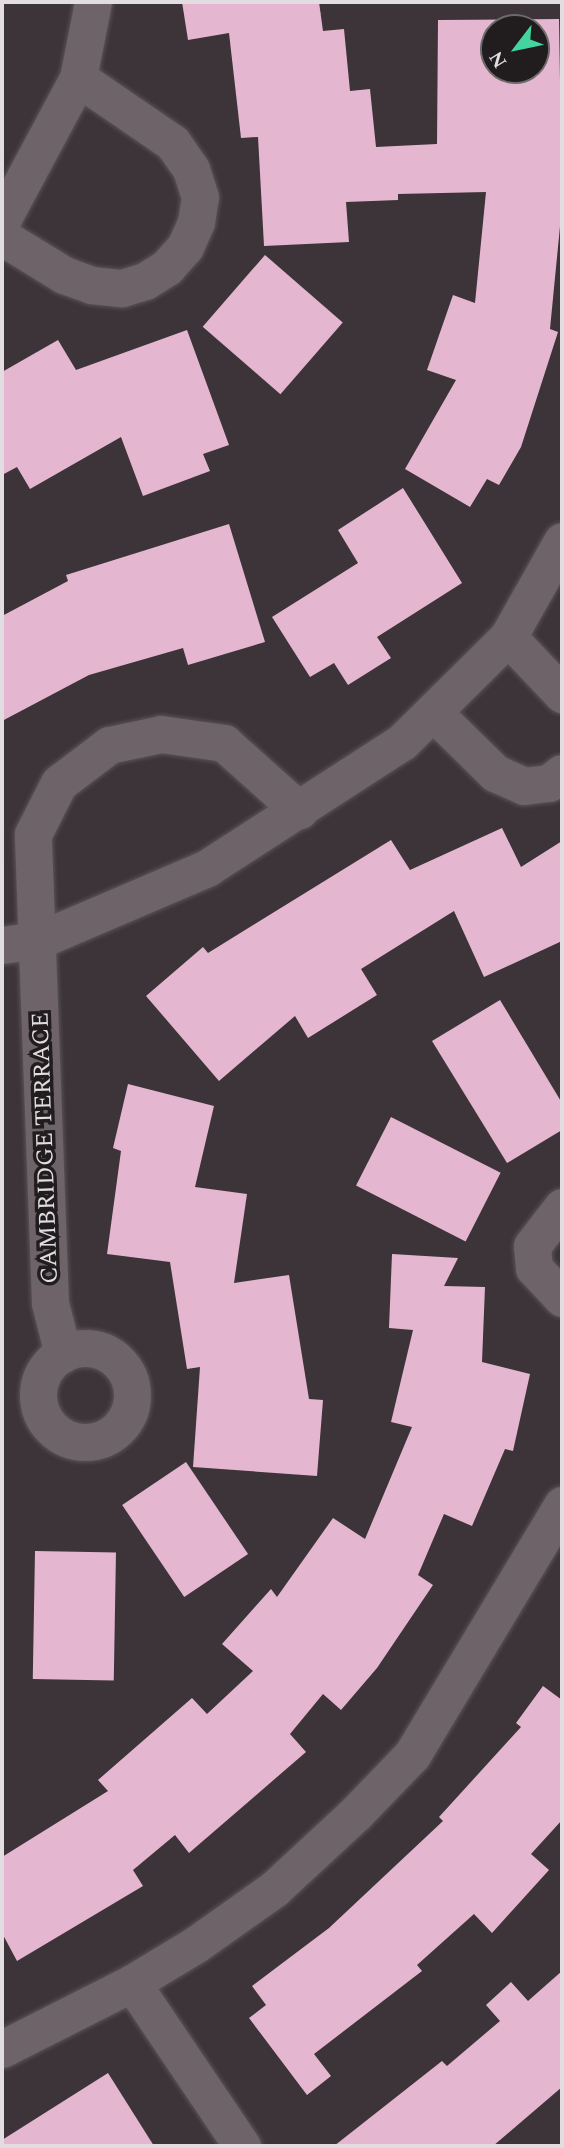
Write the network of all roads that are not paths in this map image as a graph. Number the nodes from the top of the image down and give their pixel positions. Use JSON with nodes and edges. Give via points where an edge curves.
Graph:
{"nodes":[{"id":1,"x":93,"y":2,"type":"edge"},
{"id":2,"x":78,"y":78,"type":"junction"},
{"id":3,"x":2,"y":219,"type":"edge"},
{"id":4,"x":2,"y":237,"type":"edge"},
{"id":5,"x":562,"y":541,"type":"edge"},
{"id":6,"x":508,"y":637,"type":"junction"},
{"id":7,"x":562,"y":694,"type":"edge"},
{"id":8,"x":434,"y":713,"type":"junction"},
{"id":9,"x":562,"y":773,"type":"edge"},
{"id":10,"x":299,"y":810,"type":"junction"},
{"id":11,"x":39,"y":940,"type":"junction"},
{"id":12,"x":2,"y":945,"type":"edge"},
{"id":13,"x":562,"y":1207,"type":"edge"},
{"id":14,"x":562,"y":1298,"type":"edge"},
{"id":15,"x":63,"y":1354,"type":"dead end"},
{"id":16,"x":562,"y":1505,"type":"edge"},
{"id":17,"x":132,"y":1983,"type":"junction"},
{"id":18,"x":2,"y":2049,"type":"edge"},
{"id":19,"x":242,"y":2146,"type":"edge"}],
"edges":[{"from":1,"to":2,"type":"street"},
{"from":2,"to":3,"type":"street"},
{"from":2,"to":4,"type":"street","via":[[162,134],[191,169],[200,197],[185,247],[145,282],[122,288],[91,285],[64,275]]},
{"from":5,"to":6,"type":"street"},
{"from":6,"to":7,"type":"street"},
{"from":6,"to":8,"type":"street"},
{"from":8,"to":9,"type":"street","via":[[495,773],[524,786],[549,783]]},
{"from":8,"to":10,"type":"street","via":[[402,742]]},
{"from":10,"to":11,"type":"street","via":[[207,868]]},
{"from":10,"to":11,"type":"street","name":"CAMBRIDGE TERRACE","via":[[223,743],[161,734],[108,744],[59,783],[33,834]]},
{"from":11,"to":12,"type":"street"},
{"from":11,"to":15,"type":"street","name":"CAMBRIDGE TERRACE","via":[[50,1303]]},
{"from":13,"to":14,"type":"street","via":[[532,1246],[534,1268]]},
{"from":16,"to":17,"type":"street","via":[[412,1755],[274,1889]]},
{"from":17,"to":18,"type":"street"},
{"from":17,"to":19,"type":"street"}]}
